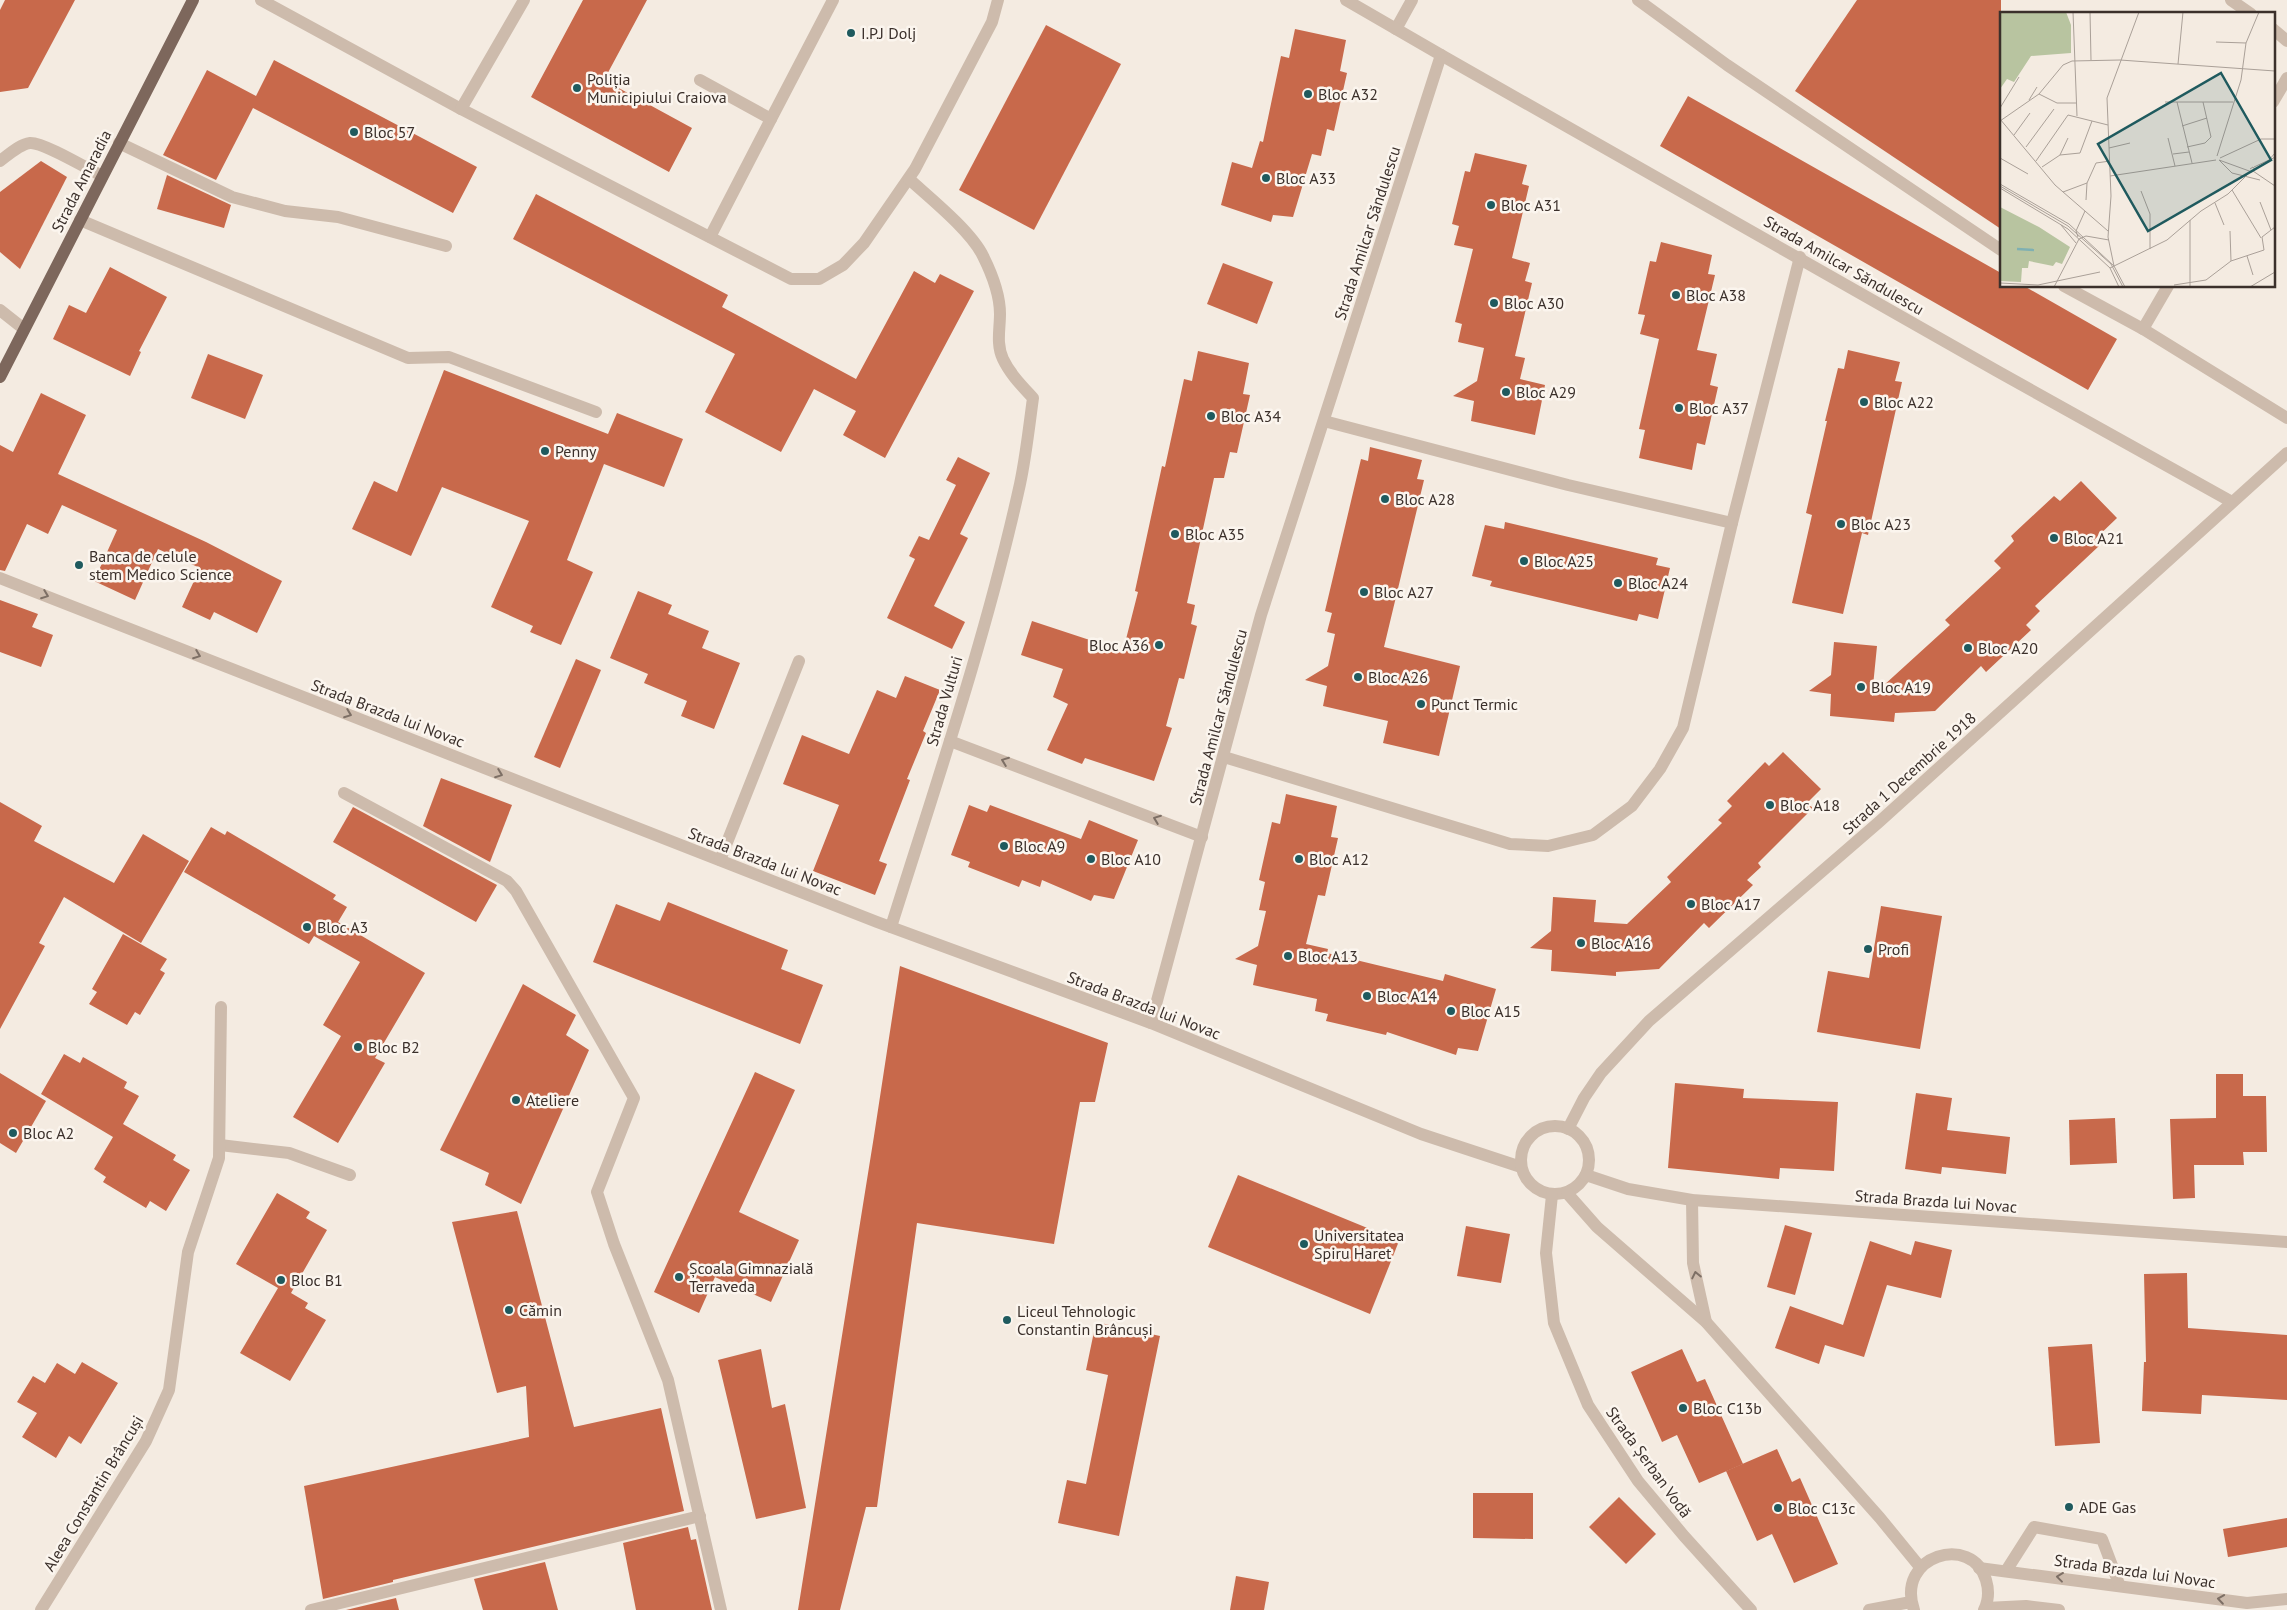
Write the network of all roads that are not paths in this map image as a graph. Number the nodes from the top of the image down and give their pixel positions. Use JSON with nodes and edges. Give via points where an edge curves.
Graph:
{"nodes":[{"id":1,"x":193,"y":0,"type":"edge"},
{"id":2,"x":261,"y":0,"type":"edge"},
{"id":3,"x":524,"y":0,"type":"edge"},
{"id":4,"x":833,"y":0,"type":"edge"},
{"id":5,"x":998,"y":0,"type":"edge"},
{"id":6,"x":1346,"y":0,"type":"edge"},
{"id":7,"x":1412,"y":0,"type":"edge"},
{"id":8,"x":1638,"y":0,"type":"edge"},
{"id":9,"x":2231,"y":0,"type":"edge"},
{"id":10,"x":2248,"y":12,"type":"edge"},
{"id":11,"x":1396,"y":29,"type":"junction"},
{"id":12,"x":2274,"y":30,"type":"edge"},
{"id":13,"x":2287,"y":41,"type":"edge"},
{"id":14,"x":1441,"y":55,"type":"junction"},
{"id":15,"x":2287,"y":78,"type":"edge"},
{"id":16,"x":700,"y":80,"type":"dead end"},
{"id":17,"x":2274,"y":100,"type":"edge"},
{"id":18,"x":461,"y":109,"type":"junction"},
{"id":19,"x":770,"y":118,"type":"junction"},
{"id":20,"x":119,"y":143,"type":"junction"},
{"id":21,"x":0,"y":161,"type":"edge"},
{"id":22,"x":102,"y":176,"type":"junction"},
{"id":23,"x":909,"y":179,"type":"junction"},
{"id":24,"x":80,"y":220,"type":"junction"},
{"id":25,"x":710,"y":237,"type":"junction"},
{"id":26,"x":446,"y":246,"type":"dead end"},
{"id":27,"x":2000,"y":249,"type":"edge"},
{"id":28,"x":1800,"y":257,"type":"junction"},
{"id":29,"x":2068,"y":288,"type":"edge"},
{"id":30,"x":2167,"y":288,"type":"edge"},
{"id":31,"x":0,"y":310,"type":"edge"},
{"id":32,"x":24,"y":329,"type":"junction"},
{"id":33,"x":2143,"y":329,"type":"junction"},
{"id":34,"x":0,"y":376,"type":"edge"},
{"id":35,"x":596,"y":412,"type":"dead end"},
{"id":36,"x":2287,"y":418,"type":"edge"},
{"id":37,"x":1324,"y":421,"type":"junction"},
{"id":38,"x":2287,"y":453,"type":"edge"},
{"id":39,"x":2232,"y":502,"type":"junction"},
{"id":40,"x":1732,"y":523,"type":"junction"},
{"id":41,"x":0,"y":578,"type":"edge"},
{"id":42,"x":799,"y":662,"type":"dead end"},
{"id":43,"x":950,"y":741,"type":"junction"},
{"id":44,"x":1224,"y":757,"type":"junction"},
{"id":45,"x":344,"y":793,"type":"dead end"},
{"id":46,"x":1202,"y":837,"type":"junction"},
{"id":47,"x":720,"y":860,"type":"junction"},
{"id":48,"x":891,"y":927,"type":"junction"},
{"id":49,"x":220,"y":1007,"type":"dead end"},
{"id":50,"x":1151,"y":1023,"type":"junction"},
{"id":51,"x":1568,"y":1128,"type":"junction"},
{"id":52,"x":220,"y":1145,"type":"junction"},
{"id":53,"x":1521,"y":1167,"type":"junction"},
{"id":54,"x":350,"y":1175,"type":"dead end"},
{"id":55,"x":1586,"y":1175,"type":"junction"},
{"id":56,"x":1567,"y":1193,"type":"junction"},
{"id":57,"x":1552,"y":1195,"type":"junction"},
{"id":58,"x":1692,"y":1200,"type":"junction"},
{"id":59,"x":2287,"y":1242,"type":"edge"},
{"id":60,"x":1706,"y":1322,"type":"junction"},
{"id":61,"x":700,"y":1516,"type":"junction"},
{"id":62,"x":1920,"y":1567,"type":"junction"},
{"id":63,"x":1979,"y":1568,"type":"junction"},
{"id":64,"x":2006,"y":1571,"type":"junction"},
{"id":65,"x":2119,"y":1584,"type":"junction"},
{"id":66,"x":2287,"y":1599,"type":"edge"},
{"id":67,"x":1913,"y":1606,"type":"edge"},
{"id":68,"x":1985,"y":1609,"type":"edge"},
{"id":69,"x":41,"y":1610,"type":"edge"},
{"id":70,"x":311,"y":1610,"type":"edge"},
{"id":71,"x":721,"y":1610,"type":"edge"},
{"id":72,"x":1752,"y":1610,"type":"edge"},
{"id":73,"x":1869,"y":1610,"type":"edge"},
{"id":74,"x":2059,"y":1610,"type":"edge"}],
"edges":[{"from":1,"to":20,"type":"main road","name":"Strada Amaradia"},
{"from":2,"to":18,"type":"street"},
{"from":3,"to":18,"type":"street"},
{"from":4,"to":19,"type":"street"},
{"from":5,"to":23,"type":"street","via":[[992,22]]},
{"from":6,"to":11,"type":"street","name":"Strada Amilcar Săndulescu"},
{"from":7,"to":11,"type":"street"},
{"from":8,"to":27,"type":"street"},
{"from":9,"to":10,"type":"street"},
{"from":11,"to":14,"type":"street","name":"Strada Amilcar Săndulescu"},
{"from":12,"to":13,"type":"street"},
{"from":14,"to":28,"type":"street","name":"Strada Amilcar Săndulescu"},
{"from":14,"to":37,"type":"street","name":"Strada Amilcar Săndulescu"},
{"from":15,"to":17,"type":"street"},
{"from":16,"to":19,"type":"street"},
{"from":18,"to":25,"type":"street"},
{"from":19,"to":25,"type":"street"},
{"from":20,"to":22,"type":"main road","name":"Strada Amaradia"},
{"from":20,"to":26,"type":"street","via":[[232,197],[285,211],[338,217]]},
{"from":21,"to":22,"type":"street","via":[[30,143],[43,146]]},
{"from":22,"to":24,"type":"main road","name":"Strada Amaradia"},
{"from":23,"to":25,"type":"street","via":[[864,242],[843,265],[819,279],[791,278]]},
{"from":23,"to":43,"type":"street","name":"Strada Vulturi","via":[[956,222],[982,254],[995,288],[1002,358],[1033,398],[1021,482]]},
{"from":24,"to":32,"type":"main road","name":"Strada Amaradia"},
{"from":24,"to":35,"type":"street","via":[[408,358],[449,357]]},
{"from":28,"to":39,"type":"street","name":"Strada Amilcar Săndulescu"},
{"from":28,"to":40,"type":"street"},
{"from":29,"to":33,"type":"street"},
{"from":30,"to":33,"type":"street"},
{"from":31,"to":32,"type":"street"},
{"from":32,"to":34,"type":"main road","name":"Strada Amaradia"},
{"from":33,"to":36,"type":"street"},
{"from":37,"to":40,"type":"street","via":[[1568,485]]},
{"from":37,"to":44,"type":"street","name":"Strada Amilcar Săndulescu","via":[[1261,615]]},
{"from":38,"to":39,"type":"street","name":"Strada 1 Decembrie 1918"},
{"from":39,"to":51,"type":"street","name":"Strada 1 Decembrie 1918","via":[[1879,822],[1649,1021],[1601,1073]]},
{"from":40,"to":44,"type":"street","via":[[1683,728],[1660,769],[1632,806],[1593,836],[1548,846],[1510,844]]},
{"from":41,"to":47,"type":"street","name":"Strada Brazda lui Novac","one_way":true},
{"from":42,"to":47,"type":"street"},
{"from":46,"to":43,"type":"street","one_way":true},
{"from":43,"to":48,"type":"street","name":"Strada Vulturi"},
{"from":44,"to":46,"type":"street","name":"Strada Amilcar Săndulescu"},
{"from":45,"to":61,"type":"street","via":[[507,881],[516,891],[634,1098],[597,1192],[668,1380]]},
{"from":46,"to":50,"type":"street","name":"Strada Amilcar Săndulescu"},
{"from":47,"to":48,"type":"street","name":"Strada Brazda lui Novac"},
{"from":48,"to":50,"type":"street","name":"Strada Brazda lui Novac"},
{"from":49,"to":52,"type":"street","name":"Aleea Constantin Brâncuși"},
{"from":50,"to":53,"type":"street","name":"Strada Brazda lui Novac","via":[[1421,1134]]},
{"from":51,"to":53,"type":"street","via":[[1550,1126],[1533,1133],[1522,1149]]},
{"from":51,"to":55,"type":"street","via":[[1587,1148]]},
{"from":52,"to":54,"type":"street","via":[[289,1154]]},
{"from":52,"to":69,"type":"street","name":"Aleea Constantin Brâncuși","via":[[220,1158],[188,1252],[169,1390],[146,1441]]},
{"from":53,"to":57,"type":"street","via":[[1532,1186]]},
{"from":55,"to":56,"type":"street"},
{"from":55,"to":58,"type":"street","name":"Strada Brazda lui Novac","via":[[1628,1189]]},
{"from":56,"to":57,"type":"street"},
{"from":56,"to":60,"type":"street","via":[[1596,1227]]},
{"from":57,"to":72,"type":"street","name":"Strada Șerban Vodă","via":[[1546,1253],[1554,1323],[1588,1406],[1638,1481]]},
{"from":58,"to":59,"type":"street","name":"Strada Brazda lui Novac"},
{"from":60,"to":58,"type":"street","one_way":true,"via":[[1694,1263]]},
{"from":60,"to":62,"type":"street"},
{"from":61,"to":70,"type":"street"},
{"from":61,"to":71,"type":"street"},
{"from":62,"to":63,"type":"street","via":[[1933,1557],[1950,1554],[1966,1558]]},
{"from":62,"to":67,"type":"street","via":[[1911,1584]]},
{"from":63,"to":64,"type":"street","name":"Strada Brazda lui Novac"},
{"from":63,"to":68,"type":"street","via":[[1988,1587]]},
{"from":65,"to":64,"type":"street","name":"Strada Brazda lui Novac","one_way":true},
{"from":64,"to":65,"type":"street","via":[[2034,1527],[2102,1540]]},
{"from":66,"to":65,"type":"street","name":"Strada Brazda lui Novac","one_way":true,"via":[[2247,1603]]},
{"from":67,"to":73,"type":"street"},
{"from":68,"to":74,"type":"street","via":[[2026,1606]]}]}
